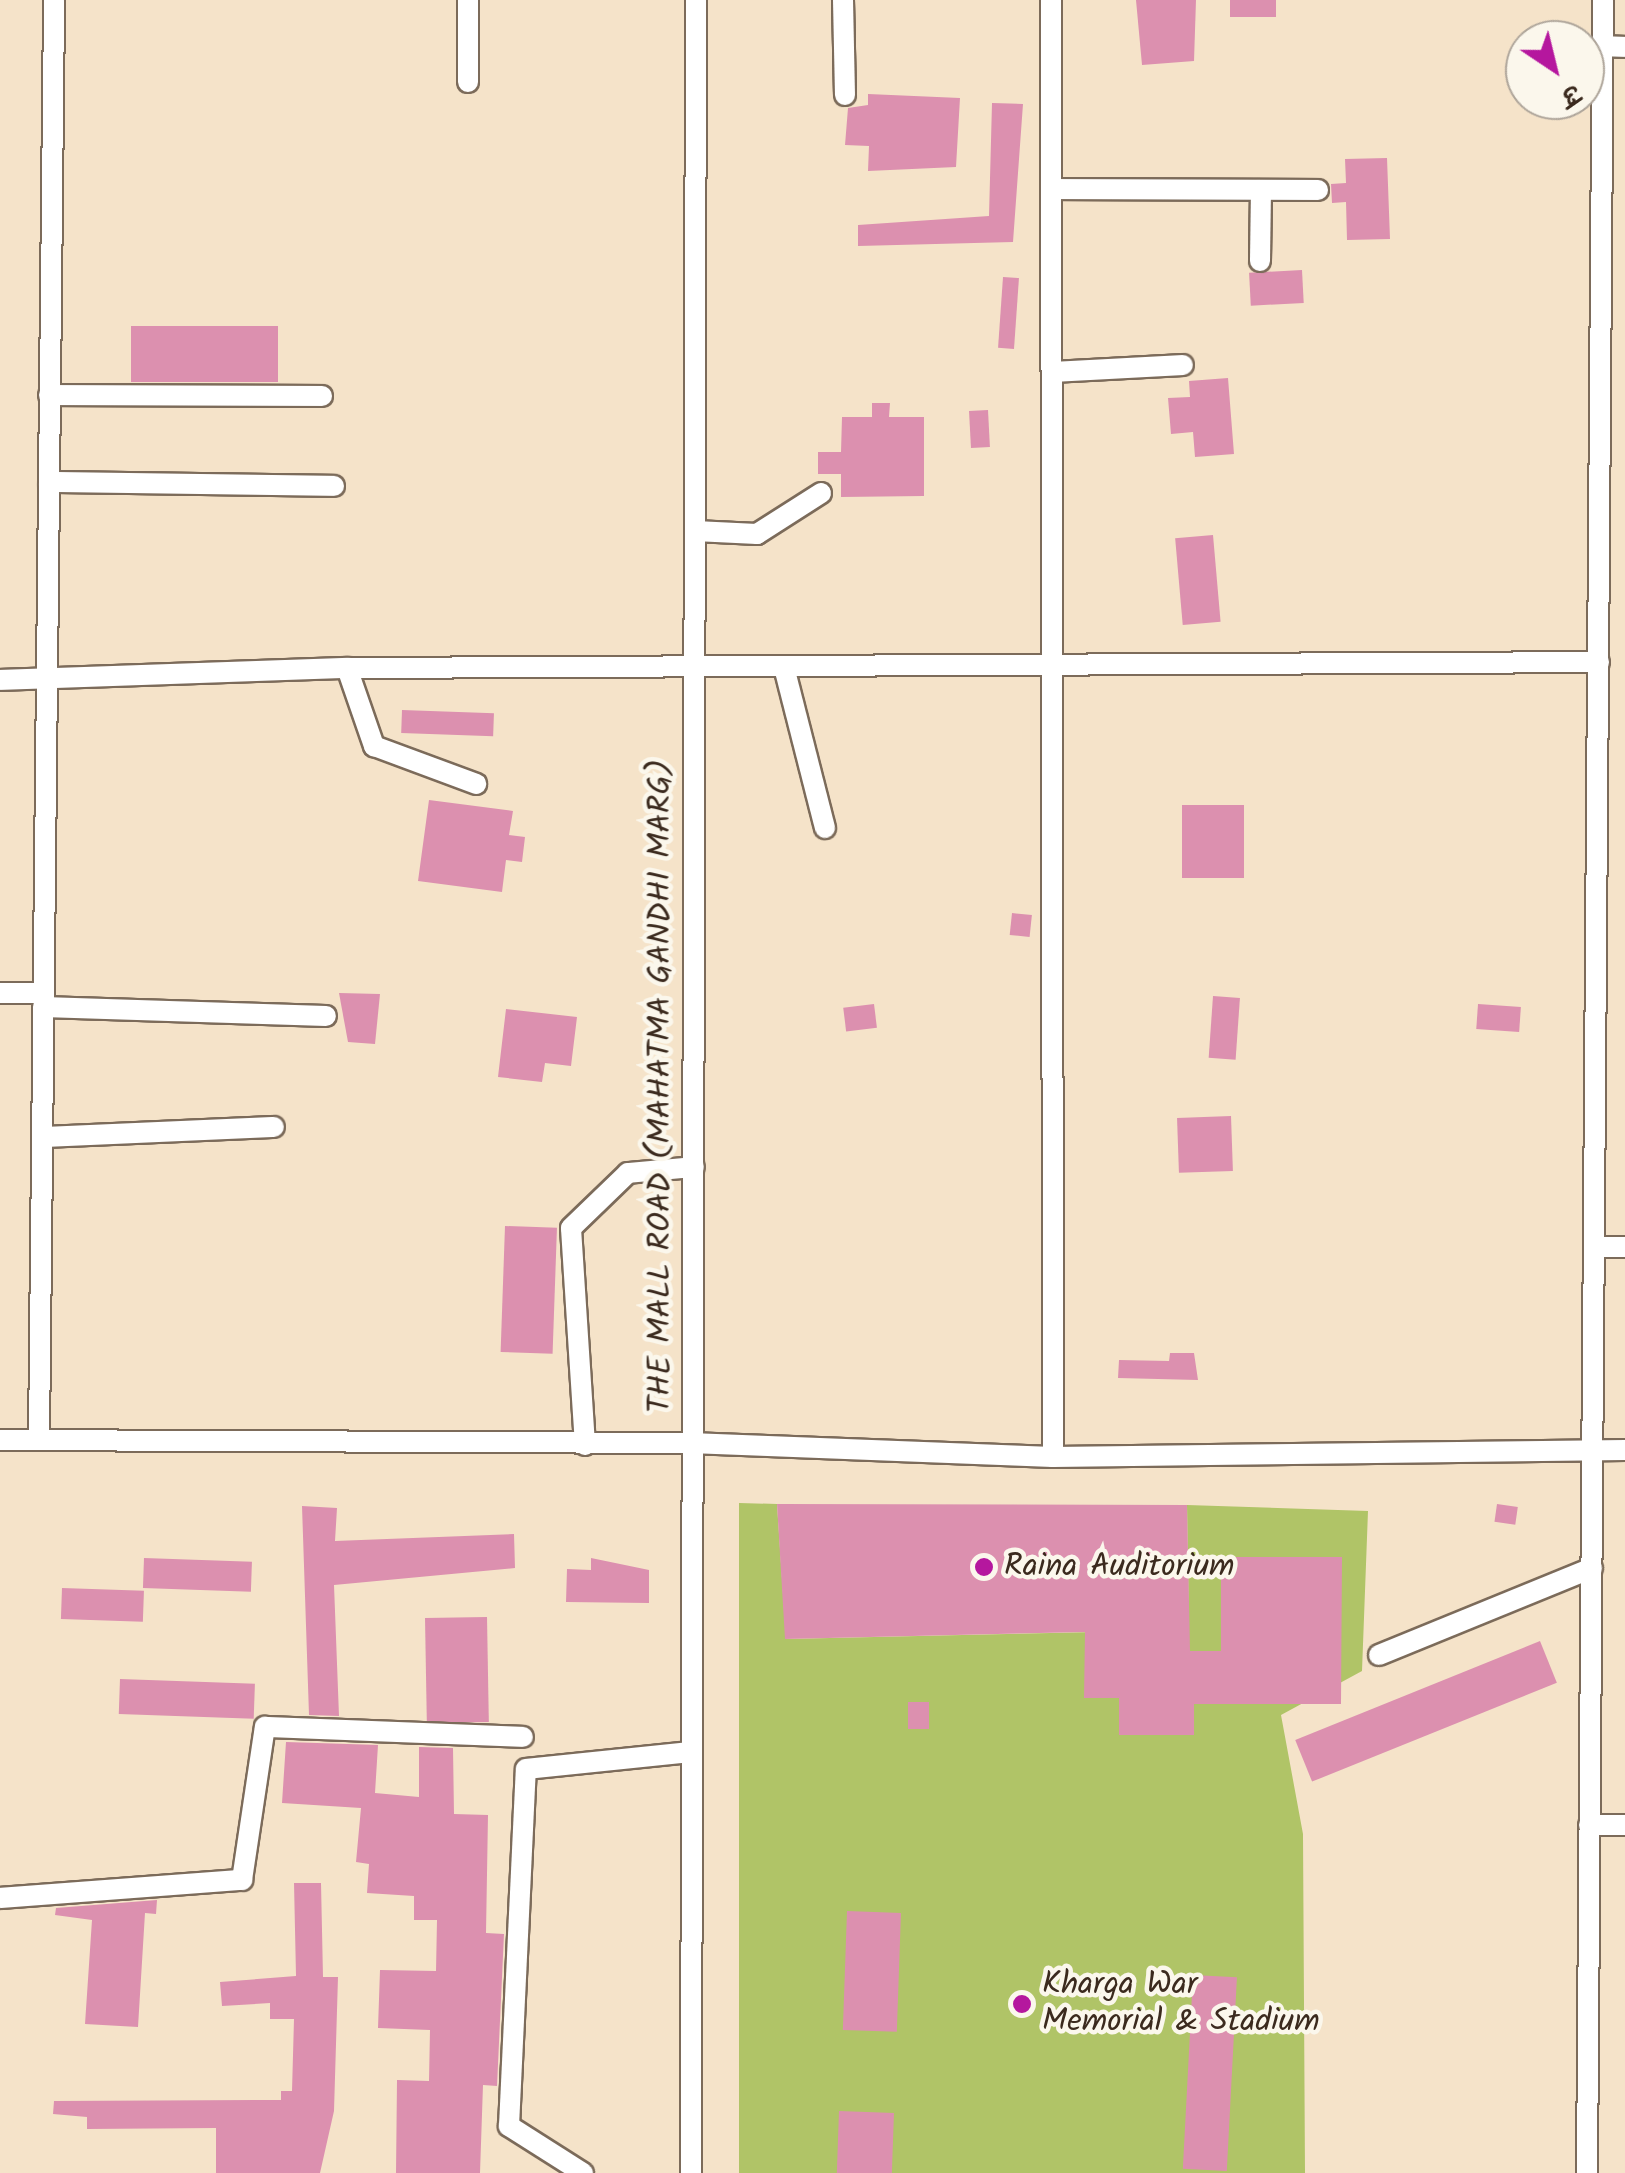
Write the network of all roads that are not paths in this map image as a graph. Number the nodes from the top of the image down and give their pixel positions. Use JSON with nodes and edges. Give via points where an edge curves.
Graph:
{"nodes":[{"id":1,"x":54,"y":0,"type":"edge"},
{"id":2,"x":468,"y":0,"type":"edge"},
{"id":3,"x":696,"y":0,"type":"edge"},
{"id":4,"x":844,"y":0,"type":"edge"},
{"id":5,"x":1051,"y":0,"type":"edge"},
{"id":6,"x":468,"y":82,"type":"dead end"},
{"id":7,"x":845,"y":95,"type":"dead end"},
{"id":8,"x":1602,"y":120,"type":"edge"},
{"id":9,"x":1052,"y":189,"type":"junction"},
{"id":10,"x":1261,"y":190,"type":"junction"},
{"id":11,"x":1318,"y":190,"type":"dead end"},
{"id":12,"x":1260,"y":260,"type":"dead end"},
{"id":13,"x":1183,"y":366,"type":"dead end"},
{"id":14,"x":1053,"y":372,"type":"junction"},
{"id":15,"x":50,"y":395,"type":"junction"},
{"id":16,"x":322,"y":396,"type":"dead end"},
{"id":17,"x":49,"y":482,"type":"junction"},
{"id":18,"x":334,"y":486,"type":"dead end"},
{"id":19,"x":822,"y":493,"type":"dead end"},
{"id":20,"x":695,"y":531,"type":"junction"},
{"id":21,"x":1598,"y":662,"type":"junction"},
{"id":22,"x":347,"y":668,"type":"junction"},
{"id":23,"x":1053,"y":670,"type":"junction"},
{"id":24,"x":695,"y":671,"type":"junction"},
{"id":25,"x":785,"y":671,"type":"junction"},
{"id":26,"x":0,"y":680,"type":"edge"},
{"id":27,"x":46,"y":680,"type":"junction"},
{"id":28,"x":476,"y":784,"type":"dead end"},
{"id":29,"x":825,"y":828,"type":"dead end"},
{"id":30,"x":0,"y":993,"type":"edge"},
{"id":31,"x":44,"y":1000,"type":"junction"},
{"id":32,"x":326,"y":1016,"type":"dead end"},
{"id":33,"x":274,"y":1126,"type":"dead end"},
{"id":34,"x":42,"y":1137,"type":"junction"},
{"id":35,"x":694,"y":1167,"type":"junction"},
{"id":36,"x":1598,"y":1247,"type":"junction"},
{"id":37,"x":1625,"y":1247,"type":"edge"},
{"id":38,"x":39,"y":1439,"type":"junction"},
{"id":39,"x":0,"y":1440,"type":"edge"},
{"id":40,"x":690,"y":1443,"type":"junction"},
{"id":41,"x":585,"y":1445,"type":"junction"},
{"id":42,"x":1594,"y":1449,"type":"junction"},
{"id":43,"x":1625,"y":1450,"type":"edge"},
{"id":44,"x":1053,"y":1457,"type":"junction"},
{"id":45,"x":1592,"y":1568,"type":"junction"},
{"id":46,"x":1379,"y":1654,"type":"dead end"},
{"id":47,"x":523,"y":1737,"type":"dead end"},
{"id":48,"x":690,"y":1752,"type":"junction"},
{"id":49,"x":1590,"y":1825,"type":"junction"},
{"id":50,"x":1625,"y":1825,"type":"edge"},
{"id":51,"x":0,"y":1898,"type":"edge"},
{"id":52,"x":583,"y":2173,"type":"edge"},
{"id":53,"x":691,"y":2173,"type":"edge"},
{"id":54,"x":1587,"y":2173,"type":"edge"}],
"edges":[{"from":1,"to":15,"type":"street"},
{"from":2,"to":6,"type":"street"},
{"from":3,"to":20,"type":"street","name":"THE MALL ROAD (MAHATMA GANDHI MARG)"},
{"from":4,"to":7,"type":"street"},
{"from":5,"to":9,"type":"street"},
{"from":8,"to":21,"type":"street"},
{"from":9,"to":10,"type":"street"},
{"from":9,"to":14,"type":"street"},
{"from":10,"to":11,"type":"street"},
{"from":10,"to":12,"type":"street"},
{"from":13,"to":14,"type":"street"},
{"from":14,"to":23,"type":"street"},
{"from":15,"to":16,"type":"street"},
{"from":15,"to":17,"type":"street"},
{"from":17,"to":18,"type":"street"},
{"from":17,"to":27,"type":"street"},
{"from":19,"to":20,"type":"street","via":[[757,534]]},
{"from":20,"to":24,"type":"street","name":"THE MALL ROAD (MAHATMA GANDHI MARG)"},
{"from":21,"to":23,"type":"street"},
{"from":21,"to":36,"type":"street"},
{"from":22,"to":24,"type":"street"},
{"from":22,"to":27,"type":"street"},
{"from":22,"to":28,"type":"street","via":[[374,746]]},
{"from":23,"to":25,"type":"street"},
{"from":23,"to":44,"type":"street"},
{"from":24,"to":25,"type":"street"},
{"from":24,"to":35,"type":"street","name":"THE MALL ROAD (MAHATMA GANDHI MARG)"},
{"from":25,"to":29,"type":"street"},
{"from":26,"to":27,"type":"street"},
{"from":27,"to":31,"type":"street"},
{"from":30,"to":31,"type":"street"},
{"from":31,"to":32,"type":"street"},
{"from":31,"to":34,"type":"street"},
{"from":33,"to":34,"type":"street"},
{"from":34,"to":38,"type":"street"},
{"from":35,"to":40,"type":"street","name":"THE MALL ROAD (MAHATMA GANDHI MARG)"},
{"from":35,"to":41,"type":"street","via":[[628,1173],[571,1228]]},
{"from":36,"to":37,"type":"street"},
{"from":36,"to":42,"type":"street"},
{"from":38,"to":39,"type":"street"},
{"from":38,"to":41,"type":"street"},
{"from":40,"to":41,"type":"street"},
{"from":40,"to":44,"type":"street"},
{"from":40,"to":48,"type":"street","name":"THE MALL ROAD (MAHATMA GANDHI MARG)"},
{"from":42,"to":43,"type":"street"},
{"from":42,"to":44,"type":"street"},
{"from":42,"to":45,"type":"street"},
{"from":45,"to":46,"type":"street"},
{"from":45,"to":49,"type":"street"},
{"from":47,"to":51,"type":"street","via":[[265,1726],[242,1880]]},
{"from":48,"to":52,"type":"street","via":[[526,1769],[509,2126]]},
{"from":48,"to":53,"type":"street","name":"THE MALL ROAD (MAHATMA GANDHI MARG)"},
{"from":49,"to":50,"type":"street"},
{"from":49,"to":54,"type":"street"}]}
